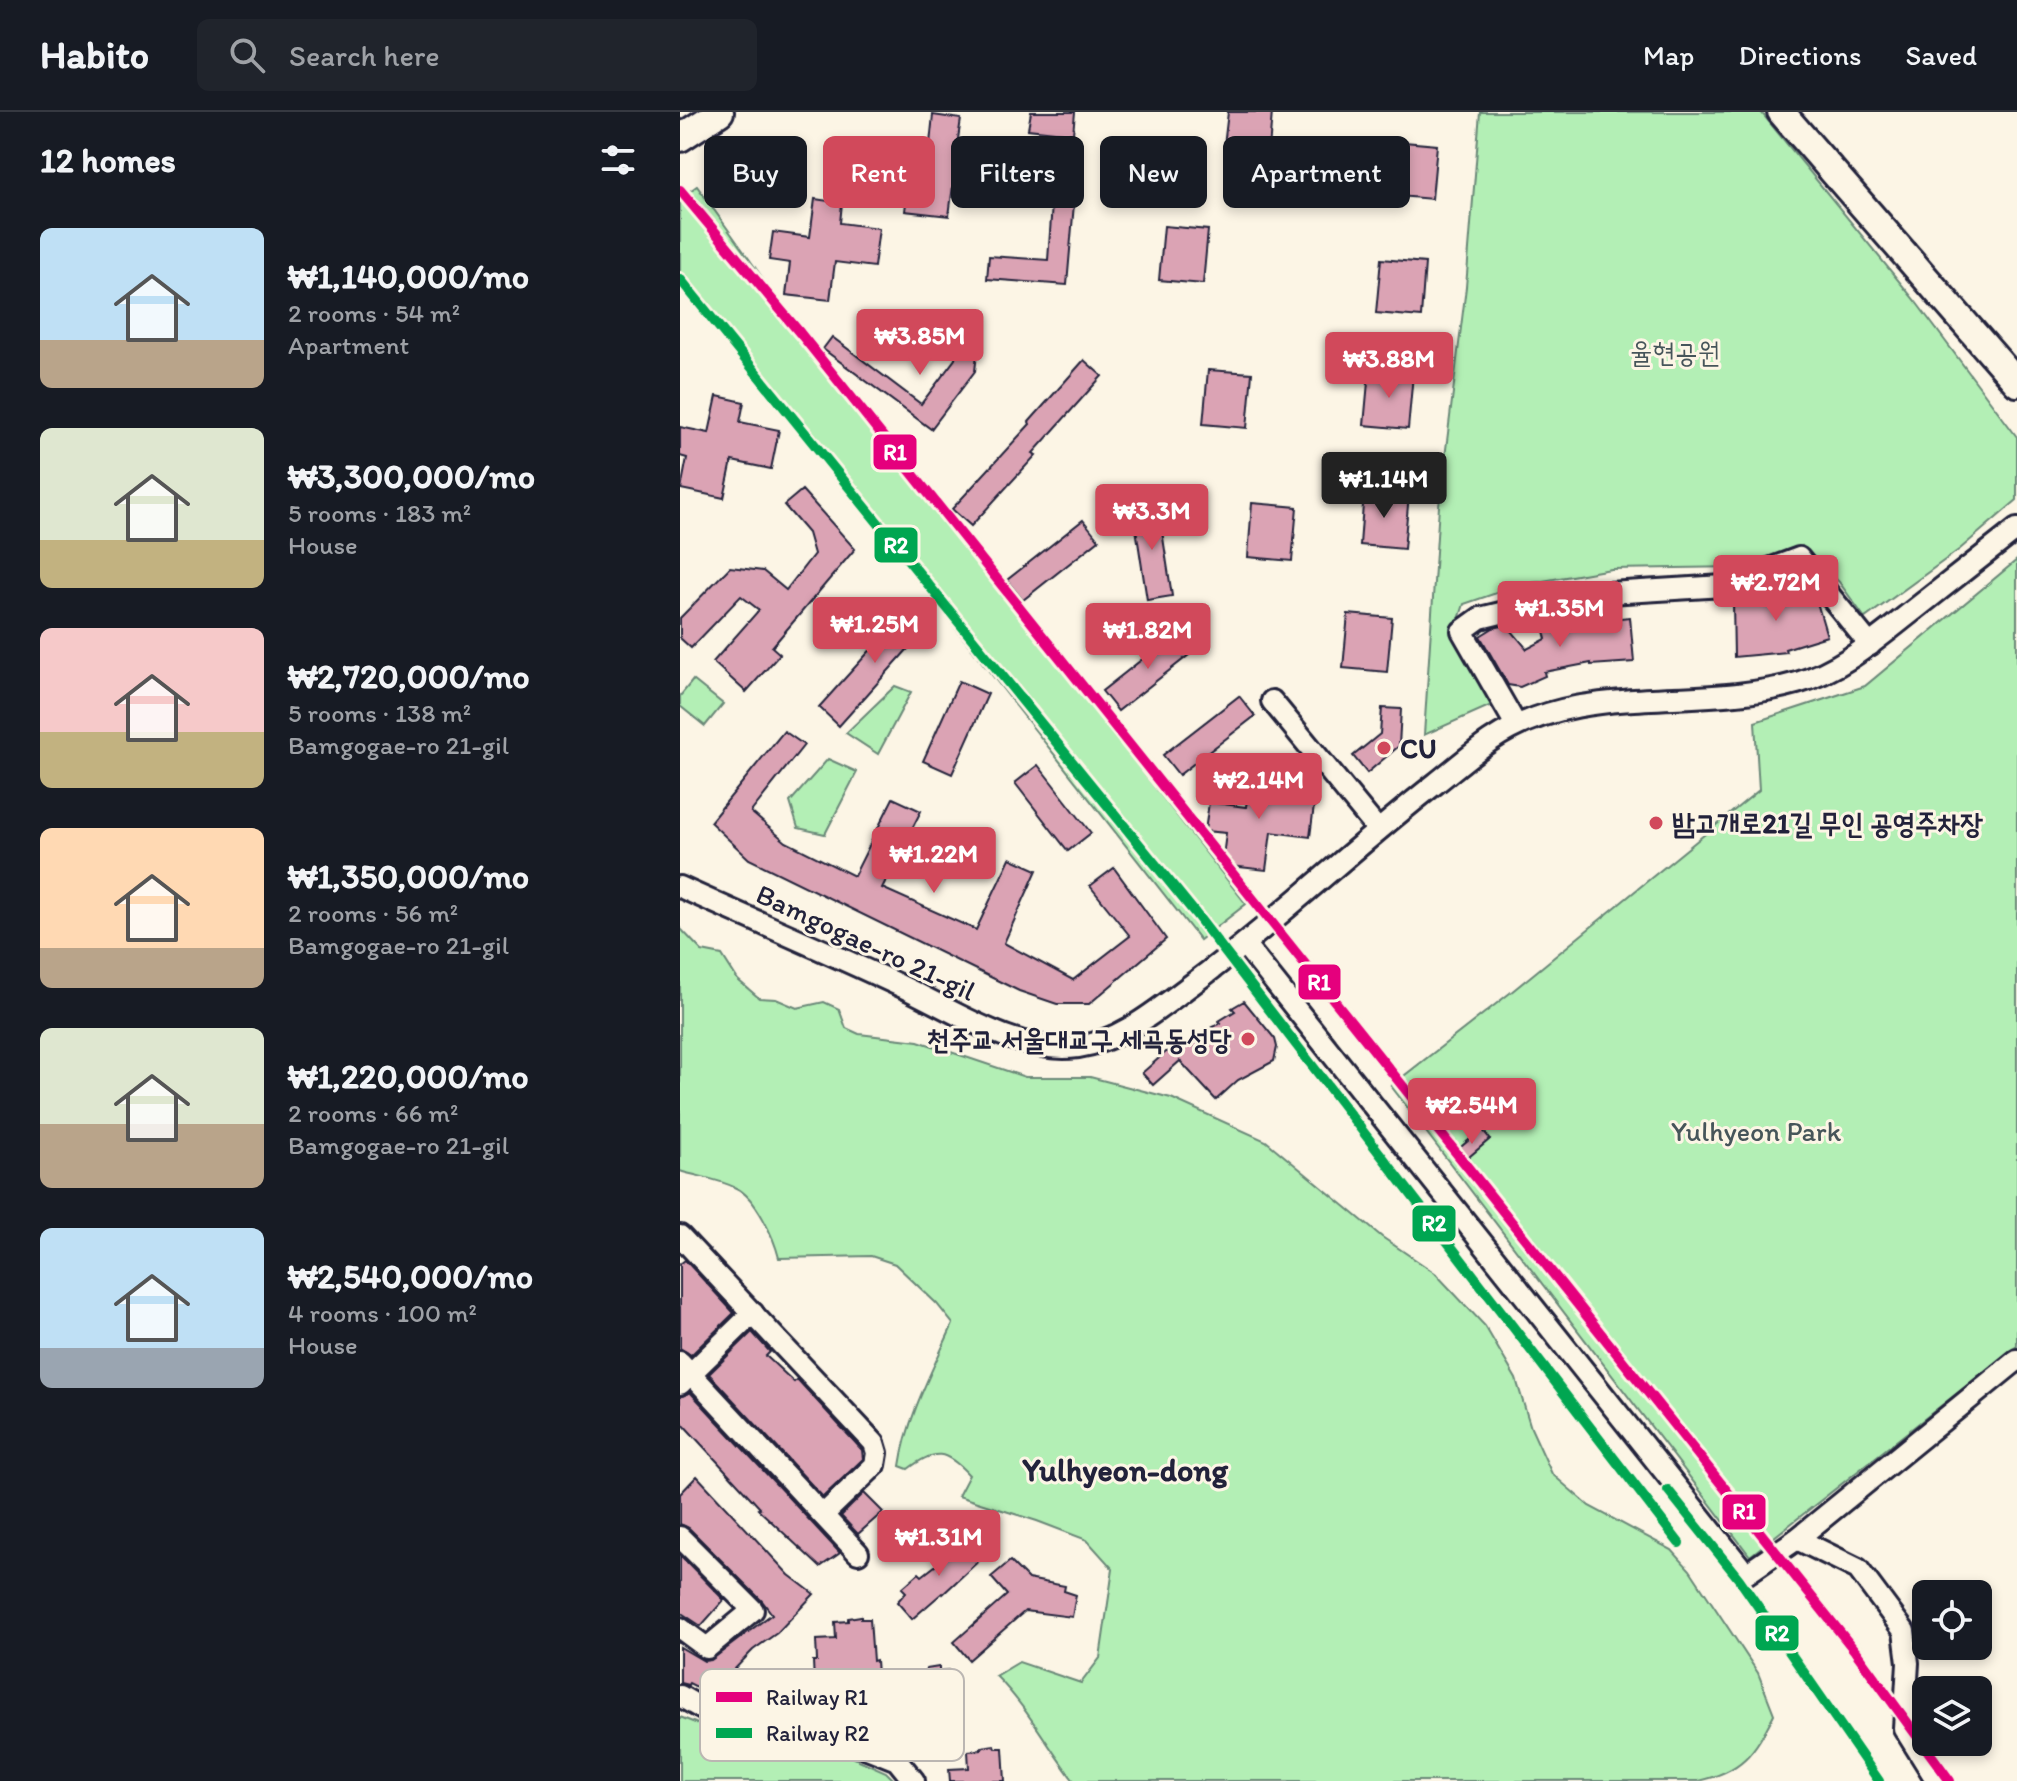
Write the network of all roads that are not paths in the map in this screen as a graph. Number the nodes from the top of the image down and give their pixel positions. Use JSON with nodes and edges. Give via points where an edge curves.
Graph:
{"nodes":[{"id":1,"x":720,"y":112,"type":"edge"},
{"id":2,"x":1781,"y":112,"type":"edge"},
{"id":3,"x":680,"y":138,"type":"edge"},
{"id":4,"x":2017,"y":383,"type":"edge"},
{"id":5,"x":2017,"y":529,"type":"edge"},
{"id":6,"x":1870,"y":645,"type":"junction"},
{"id":7,"x":1272,"y":701,"type":"dead end"},
{"id":8,"x":1516,"y":725,"type":"junction"},
{"id":9,"x":1378,"y":830,"type":"junction"},
{"id":10,"x":680,"y":887,"type":"edge"},
{"id":11,"x":1245,"y":945,"type":"junction"},
{"id":12,"x":680,"y":1236,"type":"edge"},
{"id":13,"x":753,"y":1313,"type":"junction"},
{"id":14,"x":2017,"y":1360,"type":"edge"},
{"id":15,"x":684,"y":1374,"type":"edge"},
{"id":16,"x":823,"y":1515,"type":"junction"},
{"id":17,"x":680,"y":1537,"type":"edge"},
{"id":18,"x":1797,"y":1539,"type":"junction"},
{"id":19,"x":858,"y":1553,"type":"dead end"},
{"id":20,"x":680,"y":1628,"type":"edge"},
{"id":21,"x":680,"y":1696,"type":"edge"},
{"id":22,"x":700,"y":1708,"type":"edge"},
{"id":23,"x":898,"y":1761,"type":"edge"},
{"id":24,"x":914,"y":1781,"type":"edge"},
{"id":25,"x":1937,"y":1781,"type":"edge"}],
"edges":[{"from":1,"to":3,"type":"main road"},
{"from":2,"to":4,"type":"main road"},
{"from":5,"to":6,"type":"street","name":"Bamgogae-ro 21-gil"},
{"from":6,"to":8,"type":"street","name":"Bamgogae-ro 21-gil","via":[[1832,670],[1797,683],[1744,693],[1588,704],[1542,713]]},
{"from":6,"to":8,"type":"street","via":[[1799,558],[1724,586],[1576,595],[1480,618],[1462,631]]},
{"from":7,"to":9,"type":"street"},
{"from":8,"to":9,"type":"street","name":"Bamgogae-ro 21-gil"},
{"from":9,"to":11,"type":"street","name":"Bamgogae-ro 21-gil"},
{"from":10,"to":11,"type":"street","name":"Bamgogae-ro 21-gil","via":[[985,1027],[1045,1048],[1102,1042],[1143,1020]]},
{"from":11,"to":18,"type":"street","via":[[1746,1574]]},
{"from":12,"to":13,"type":"street"},
{"from":13,"to":15,"type":"street"},
{"from":13,"to":16,"type":"street","via":[[874,1443],[875,1465]]},
{"from":14,"to":18,"type":"street"},
{"from":15,"to":16,"type":"street"},
{"from":16,"to":19,"type":"street"},
{"from":17,"to":20,"type":"street","via":[[753,1610],[707,1648]]},
{"from":18,"to":25,"type":"street","via":[[1858,1569],[1904,1631],[1904,1728]]},
{"from":21,"to":22,"type":"street"},
{"from":23,"to":24,"type":"street"}]}
